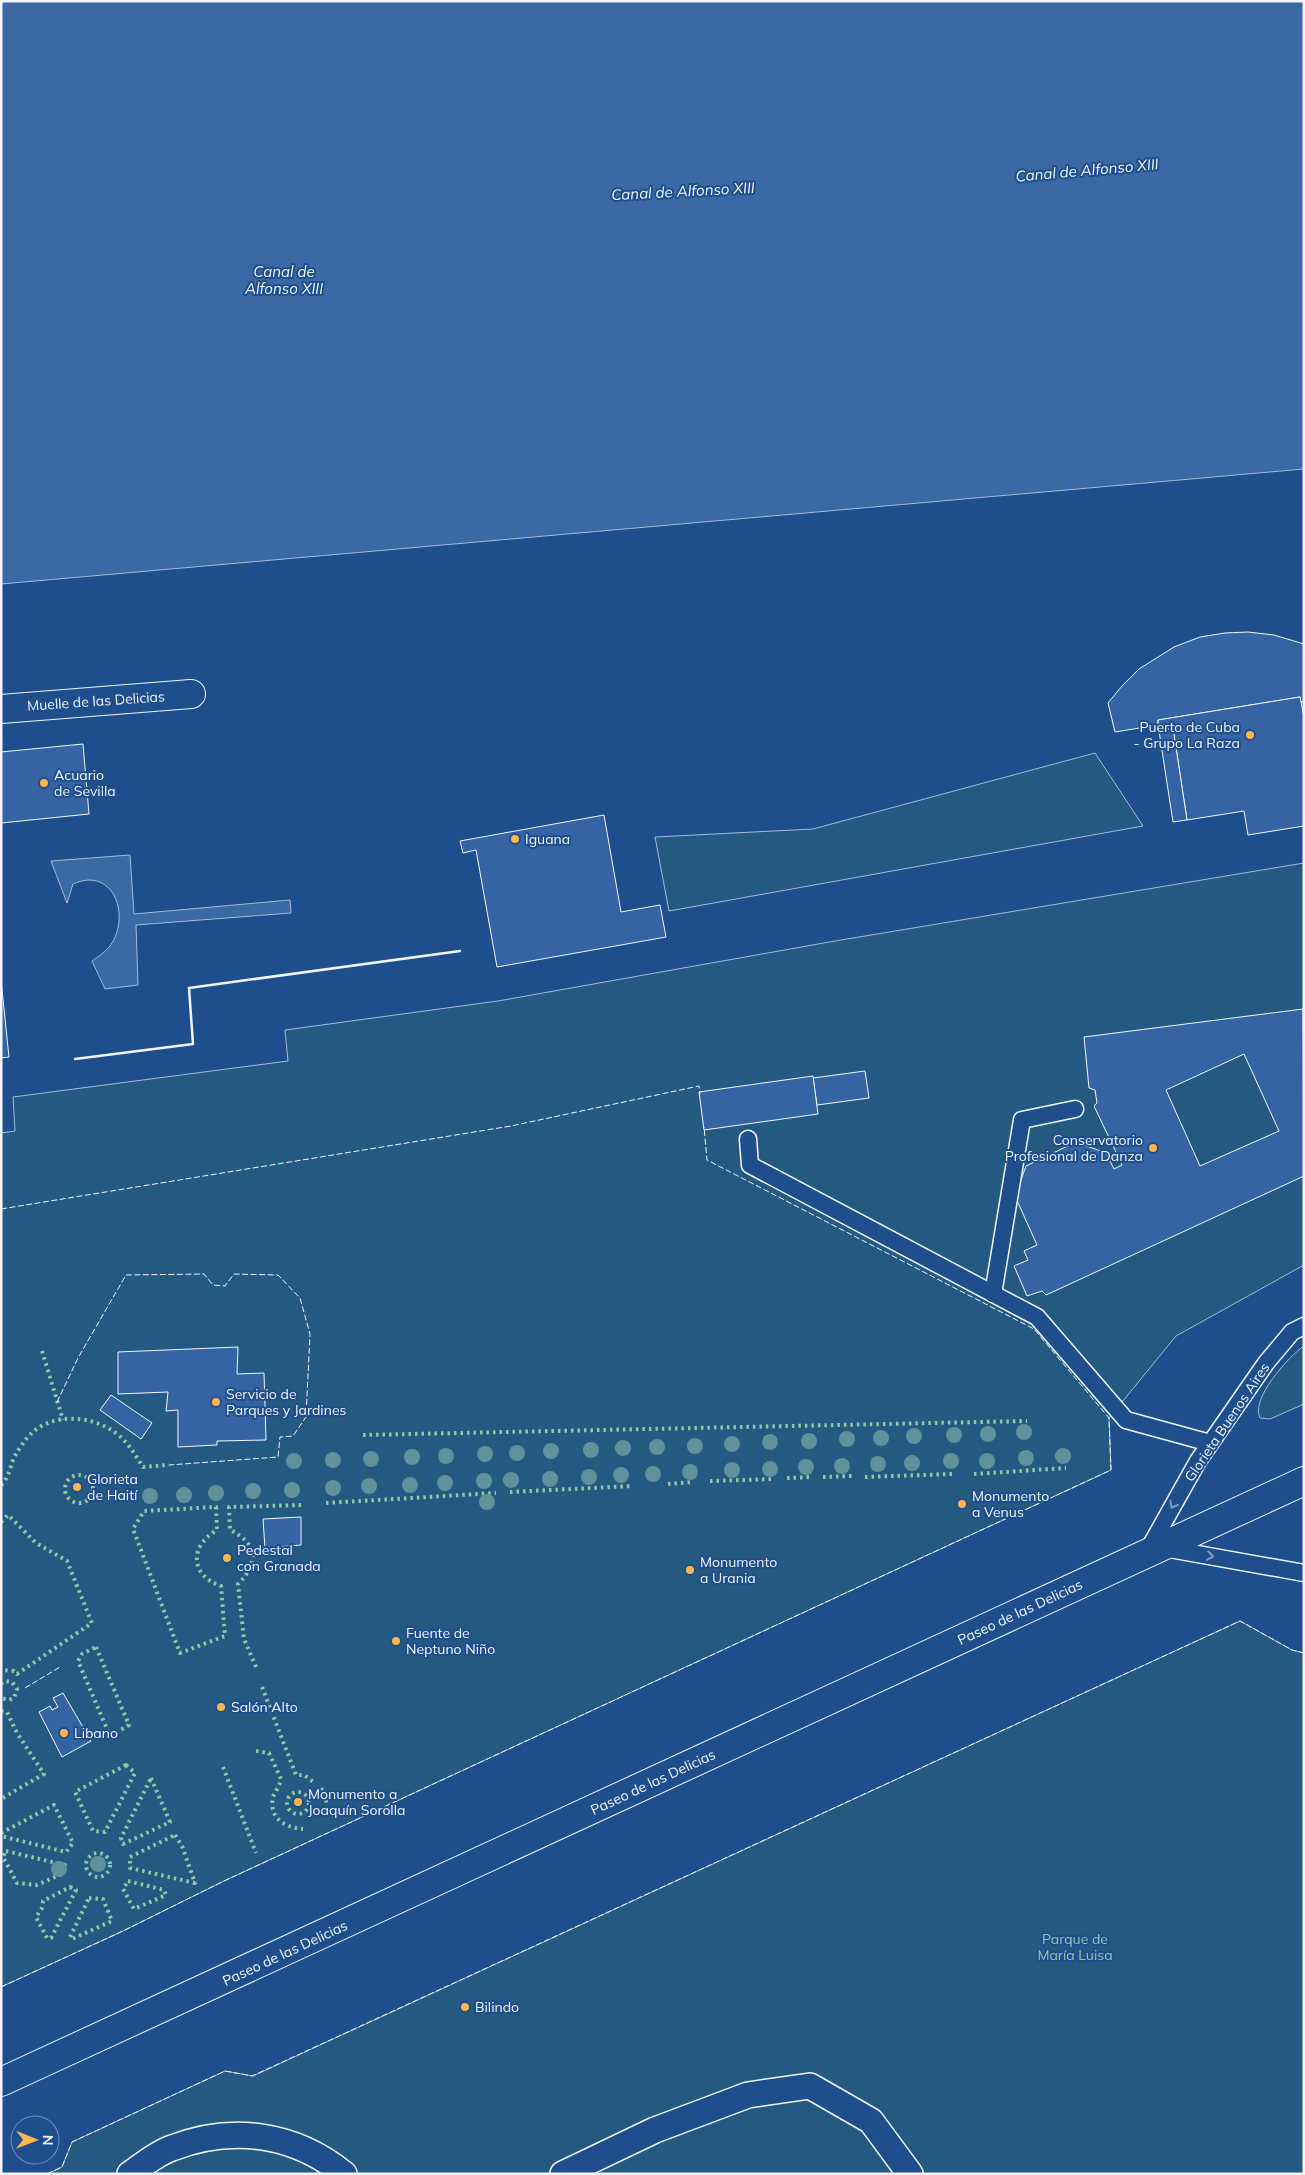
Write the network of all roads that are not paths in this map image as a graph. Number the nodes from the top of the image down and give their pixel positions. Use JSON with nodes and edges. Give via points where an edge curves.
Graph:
{"nodes":[{"id":1,"x":191,"y":694,"type":"dead end"},
{"id":2,"x":1,"y":709,"type":"edge"},
{"id":3,"x":1075,"y":1109,"type":"dead end"},
{"id":4,"x":748,"y":1139,"type":"dead end"},
{"id":5,"x":992,"y":1294,"type":"junction"},
{"id":6,"x":1304,"y":1326,"type":"edge"},
{"id":7,"x":1210,"y":1443,"type":"junction"},
{"id":8,"x":1304,"y":1481,"type":"edge"},
{"id":9,"x":1154,"y":1551,"type":"junction"},
{"id":10,"x":1304,"y":1573,"type":"edge"},
{"id":11,"x":1,"y":2082,"type":"edge"},
{"id":12,"x":130,"y":2174,"type":"edge"},
{"id":13,"x":344,"y":2174,"type":"edge"},
{"id":14,"x":563,"y":2174,"type":"edge"},
{"id":15,"x":910,"y":2174,"type":"edge"}],
"edges":[{"from":1,"to":2,"type":"main road","name":"Muelle de las Delicias"},
{"from":3,"to":5,"type":"lane","via":[[1022,1120]]},
{"from":4,"to":5,"type":"lane","via":[[750,1166]]},
{"from":5,"to":7,"type":"lane","via":[[1037,1317],[1126,1420]]},
{"from":6,"to":7,"type":"lane","name":"Glorieta Buenos Aires","via":[[1292,1332],[1266,1363]]},
{"from":7,"to":9,"type":"lane","name":"Glorieta Buenos Aires","one_way":true},
{"from":8,"to":9,"type":"main road","name":"Paseo de las Delicias"},
{"from":9,"to":10,"type":"lane","one_way":true},
{"from":9,"to":11,"type":"main road","name":"Paseo de las Delicias"},
{"from":12,"to":13,"type":"street","via":[[170,2148],[214,2136],[253,2135],[292,2143],[327,2160]]},
{"from":14,"to":15,"type":"street","via":[[655,2130],[748,2095],[810,2086],[871,2121]]}]}
